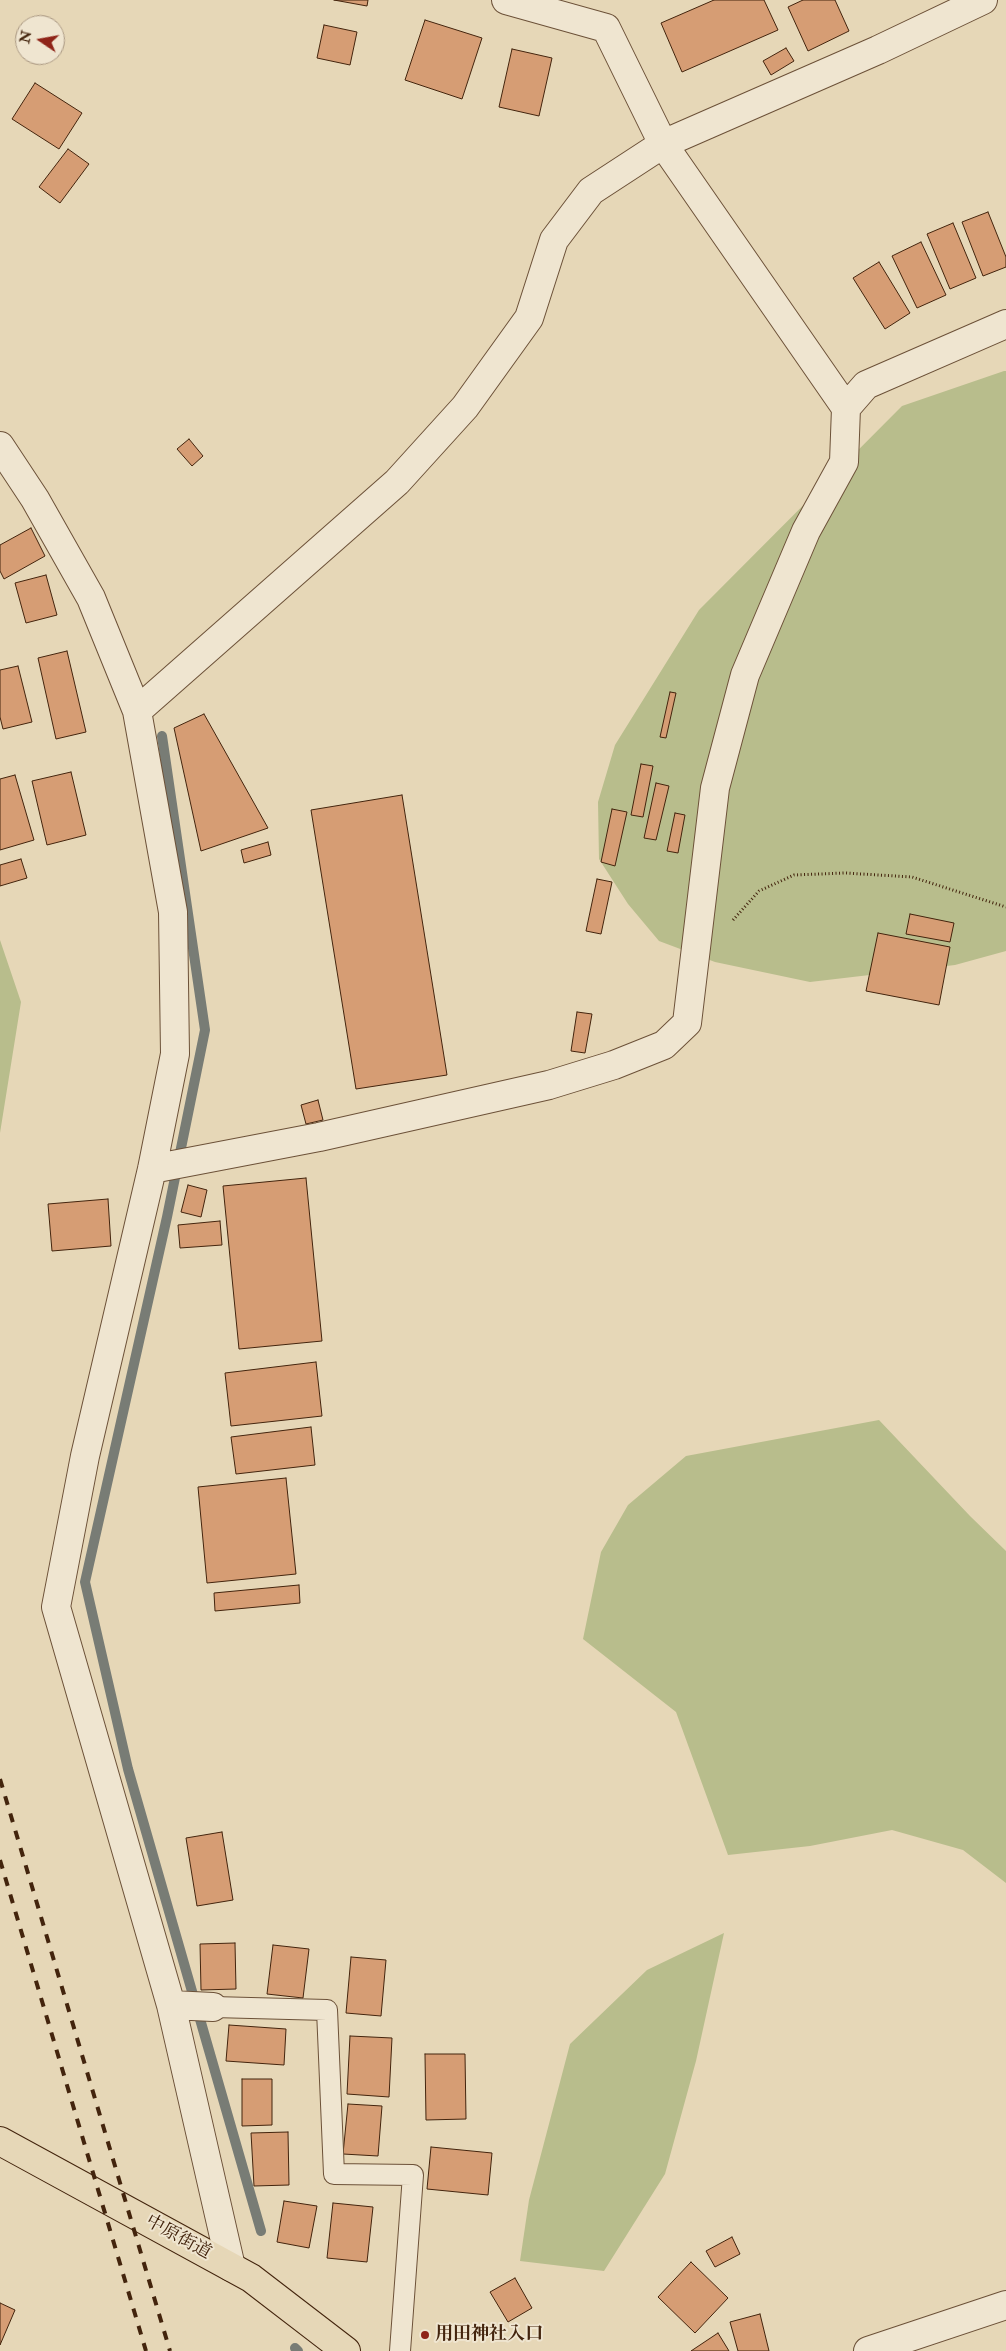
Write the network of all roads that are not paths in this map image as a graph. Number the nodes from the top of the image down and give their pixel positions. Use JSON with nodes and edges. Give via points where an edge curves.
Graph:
{"nodes":[{"id":1,"x":506,"y":0,"type":"edge"},
{"id":2,"x":983,"y":0,"type":"edge"},
{"id":3,"x":663,"y":144,"type":"junction"},
{"id":4,"x":1006,"y":324,"type":"edge"},
{"id":5,"x":846,"y":408,"type":"junction"},
{"id":6,"x":0,"y":446,"type":"edge"},
{"id":7,"x":137,"y":710,"type":"junction"},
{"id":8,"x":167,"y":1166,"type":"junction"},
{"id":9,"x":177,"y":2005,"type":"junction"},
{"id":10,"x":213,"y":2006,"type":"joint"},
{"id":11,"x":0,"y":2141,"type":"edge"},
{"id":12,"x":231,"y":2267,"type":"junction"},
{"id":13,"x":1006,"y":2305,"type":"edge"},
{"id":14,"x":346,"y":2351,"type":"edge"},
{"id":15,"x":400,"y":2351,"type":"edge"},
{"id":16,"x":868,"y":2351,"type":"edge"}],
"edges":[{"from":1,"to":3,"type":"street","via":[[606,28]]},
{"from":2,"to":3,"type":"street","via":[[878,50]]},
{"from":3,"to":5,"type":"street"},
{"from":3,"to":7,"type":"street","via":[[591,192],[554,240],[529,318],[466,407],[397,482]]},
{"from":4,"to":5,"type":"street","via":[[866,385]]},
{"from":5,"to":8,"type":"street","via":[[844,462],[806,531],[745,675],[715,788],[687,1023],[664,1045],[614,1066],[549,1085],[319,1137]]},
{"from":6,"to":7,"type":"street","via":[[35,499],[91,598]]},
{"from":7,"to":8,"type":"street","via":[[174,912],[175,1054]]},
{"from":8,"to":9,"type":"street","via":[[84,1456],[56,1607]]},
{"from":9,"to":10,"type":"street"},
{"from":9,"to":12,"type":"street"},
{"from":10,"to":15,"type":"lane","via":[[327,2010],[334,2174],[413,2175]]},
{"from":11,"to":12,"type":"main road","name":"中原街道"},
{"from":12,"to":14,"type":"main road","name":"中原街道","via":[[251,2278]]},
{"from":13,"to":16,"type":"street"}]}
